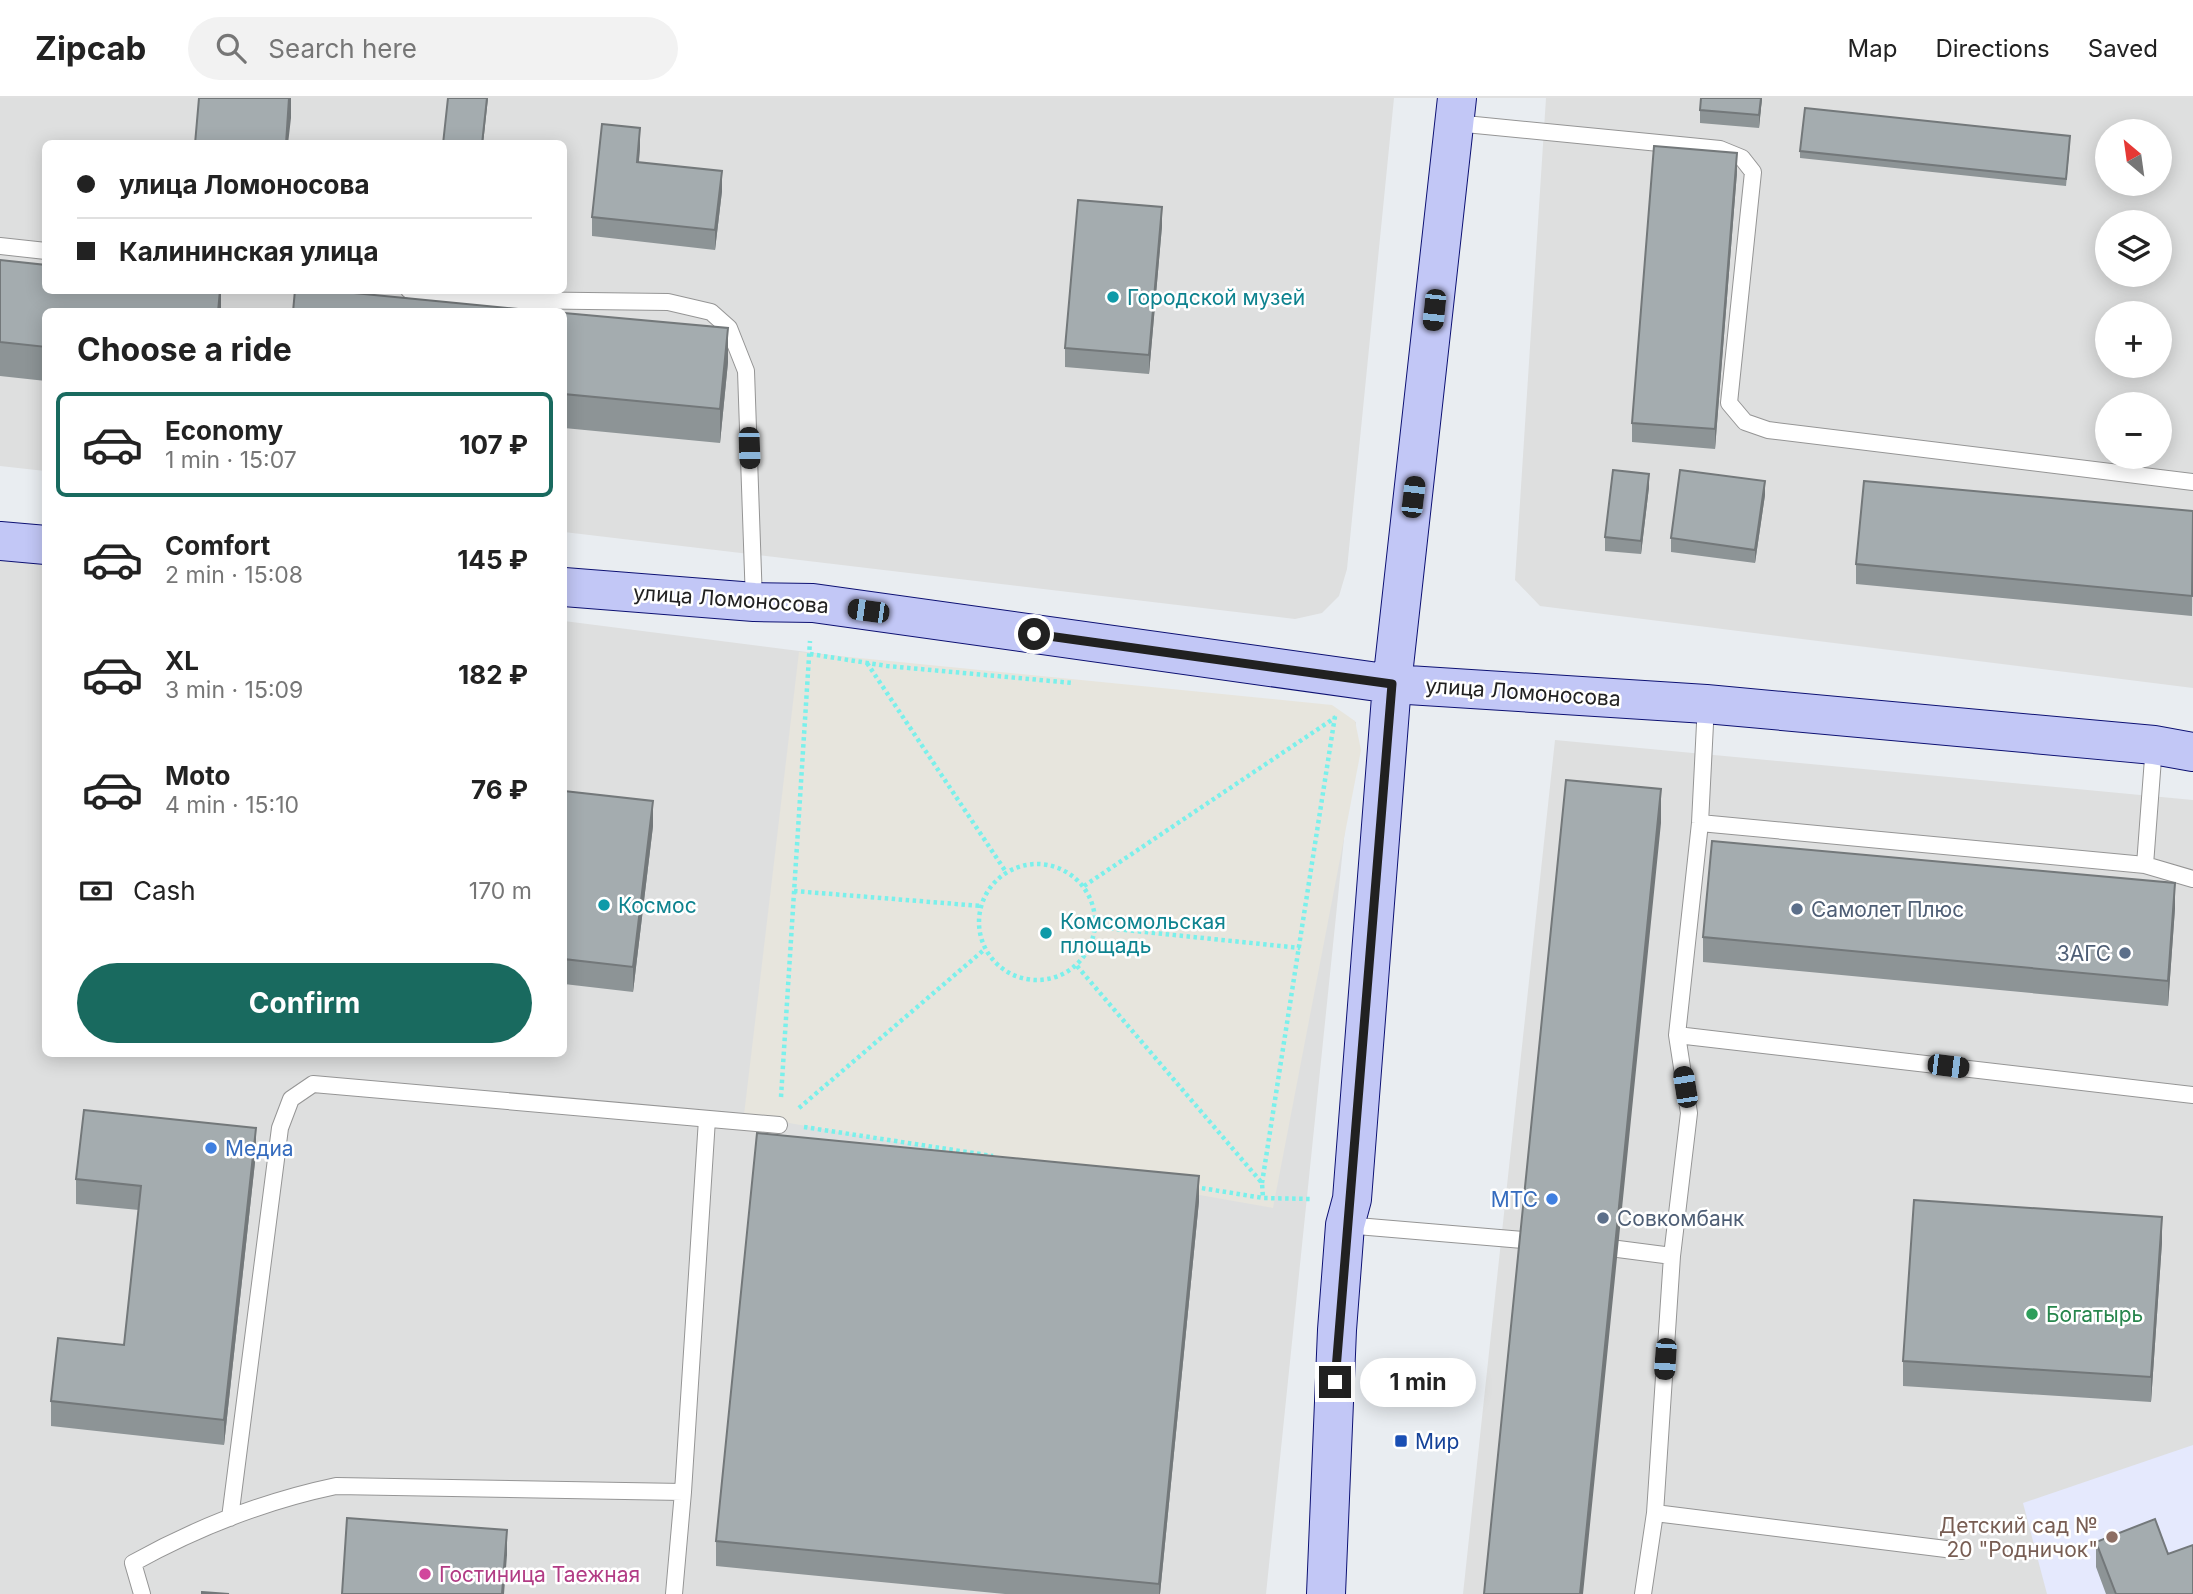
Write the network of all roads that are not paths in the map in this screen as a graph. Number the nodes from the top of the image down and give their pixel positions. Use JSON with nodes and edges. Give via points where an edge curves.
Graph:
{"nodes":[{"id":1,"x":1456,"y":110,"type":"edge"},
{"id":2,"x":0,"y":246,"type":"edge"},
{"id":3,"x":42,"y":251,"type":"edge"},
{"id":4,"x":445,"y":294,"type":"edge"},
{"id":5,"x":2193,"y":482,"type":"edge"},
{"id":6,"x":0,"y":541,"type":"edge"},
{"id":7,"x":42,"y":544,"type":"edge"},
{"id":8,"x":567,"y":587,"type":"edge"},
{"id":9,"x":754,"y":602,"type":"junction"},
{"id":10,"x":1392,"y":684,"type":"junction"},
{"id":11,"x":1706,"y":704,"type":"junction"},
{"id":12,"x":2154,"y":745,"type":"junction"},
{"id":13,"x":2193,"y":752,"type":"edge"},
{"id":14,"x":1700,"y":823,"type":"junction"},
{"id":15,"x":2144,"y":865,"type":"junction"},
{"id":16,"x":2193,"y":879,"type":"edge"},
{"id":17,"x":1677,"y":1035,"type":"junction"},
{"id":18,"x":2193,"y":1095,"type":"edge"},
{"id":19,"x":706,"y":1119,"type":"junction"},
{"id":20,"x":779,"y":1125,"type":"road end"},
{"id":21,"x":1349,"y":1212,"type":"junction"},
{"id":22,"x":1523,"y":1240,"type":"edge"},
{"id":23,"x":1618,"y":1249,"type":"edge"},
{"id":24,"x":1672,"y":1256,"type":"junction"},
{"id":25,"x":683,"y":1492,"type":"junction"},
{"id":26,"x":1656,"y":1513,"type":"junction"},
{"id":27,"x":230,"y":1518,"type":"junction"},
{"id":28,"x":1962,"y":1551,"type":"dead end"},
{"id":29,"x":142,"y":1594,"type":"edge"},
{"id":30,"x":674,"y":1594,"type":"edge"},
{"id":31,"x":1326,"y":1594,"type":"edge"},
{"id":32,"x":1643,"y":1594,"type":"edge"}],
"edges":[{"from":1,"to":5,"type":"lane","via":[[1720,149],[1742,158],[1753,172],[1729,403],[1745,422],[1768,430]]},
{"from":1,"to":10,"type":"main road"},
{"from":2,"to":3,"type":"lane"},
{"from":4,"to":9,"type":"lane","via":[[500,300],[668,302],[712,312],[729,328],[746,371]]},
{"from":6,"to":7,"type":"main road"},
{"from":8,"to":9,"type":"main road","name":"улица Ломоносова"},
{"from":9,"to":10,"type":"main road","name":"улица Ломоносова","via":[[813,603]]},
{"from":10,"to":11,"type":"main road","name":"улица Ломоносова"},
{"from":10,"to":21,"type":"main road"},
{"from":11,"to":12,"type":"main road","name":"улица Ломоносова"},
{"from":11,"to":14,"type":"lane"},
{"from":12,"to":13,"type":"main road","name":"улица Ломоносова"},
{"from":12,"to":15,"type":"lane"},
{"from":14,"to":15,"type":"lane"},
{"from":14,"to":17,"type":"lane"},
{"from":15,"to":16,"type":"lane"},
{"from":17,"to":18,"type":"lane"},
{"from":17,"to":24,"type":"lane","via":[[1689,1113]]},
{"from":19,"to":20,"type":"lane"},
{"from":19,"to":25,"type":"lane"},
{"from":19,"to":27,"type":"lane","via":[[313,1084],[290,1099],[280,1128]]},
{"from":21,"to":22,"type":"lane"},
{"from":21,"to":31,"type":"main road","via":[[1337,1330]]},
{"from":23,"to":24,"type":"lane"},
{"from":24,"to":26,"type":"lane"},
{"from":25,"to":27,"type":"lane","via":[[336,1486],[291,1495]]},
{"from":25,"to":30,"type":"lane"},
{"from":26,"to":28,"type":"lane"},
{"from":26,"to":32,"type":"lane"},
{"from":27,"to":29,"type":"lane","via":[[133,1563]]}]}
